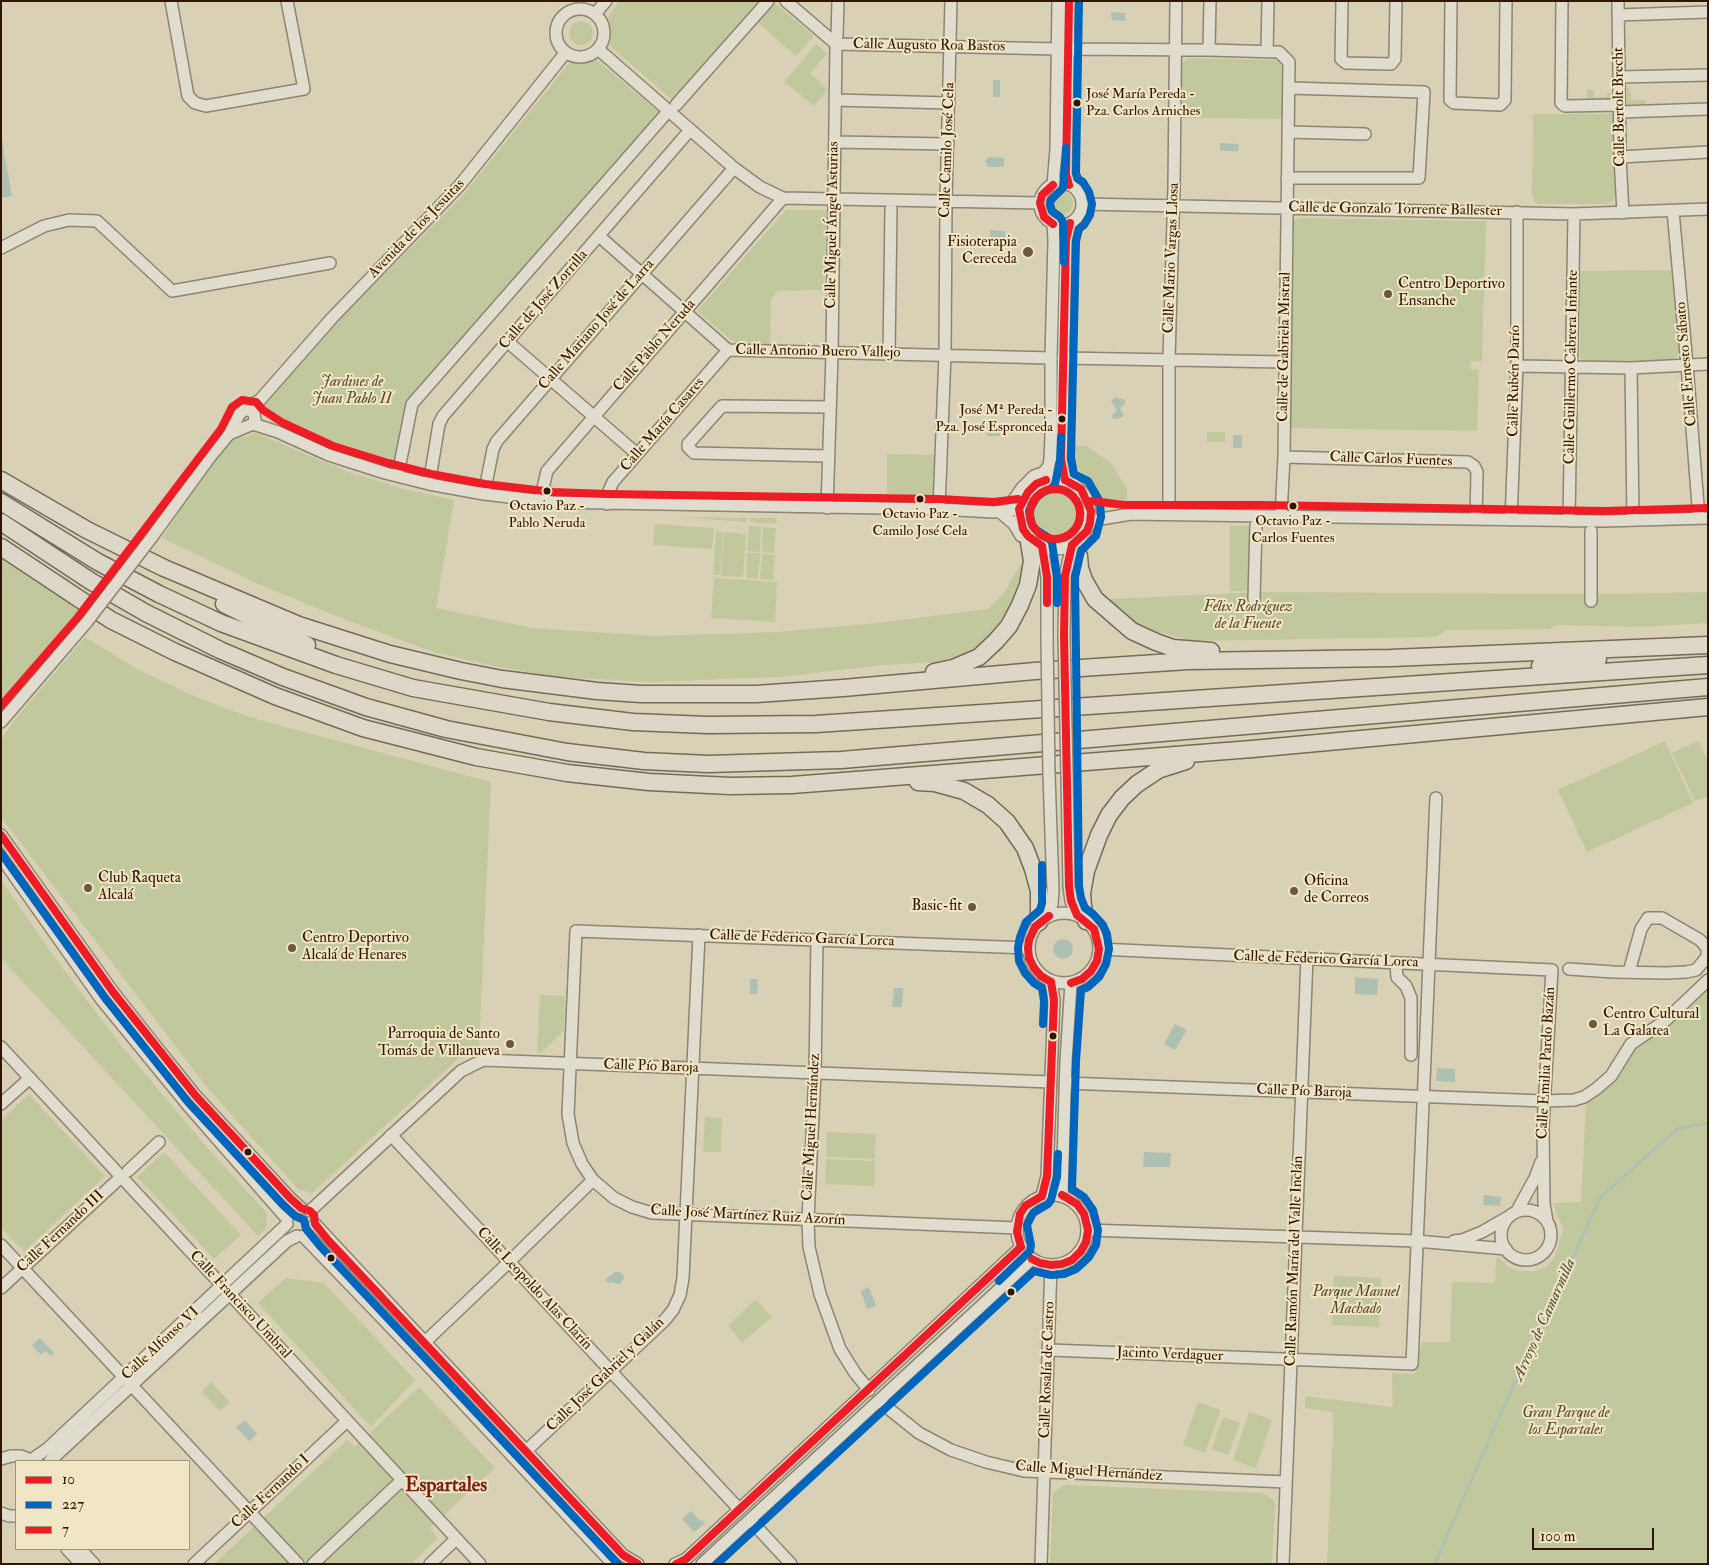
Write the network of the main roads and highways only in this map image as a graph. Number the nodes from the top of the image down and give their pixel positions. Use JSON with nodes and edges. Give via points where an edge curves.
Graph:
{"nodes":[{"id":1,"x":1,"y":480,"type":"edge"},
{"id":2,"x":1,"y":502,"type":"edge"},
{"id":3,"x":1,"y":522,"type":"edge"},
{"id":4,"x":1034,"y":544,"type":"road end"},
{"id":5,"x":1078,"y":546,"type":"road end"},
{"id":6,"x":1,"y":547,"type":"edge"},
{"id":7,"x":164,"y":568,"type":"junction"},
{"id":8,"x":1700,"y":645,"type":"edge"},
{"id":9,"x":1391,"y":658,"type":"junction"},
{"id":10,"x":1708,"y":665,"type":"edge"},
{"id":11,"x":1708,"y":687,"type":"edge"},
{"id":12,"x":844,"y":688,"type":"junction"},
{"id":13,"x":1331,"y":688,"type":"junction"},
{"id":14,"x":463,"y":697,"type":"junction"},
{"id":15,"x":1708,"y":707,"type":"edge"},
{"id":16,"x":1574,"y":719,"type":"junction"},
{"id":17,"x":1229,"y":728,"type":"junction"},
{"id":18,"x":1252,"y":749,"type":"junction"},
{"id":19,"x":792,"y":785,"type":"junction"},
{"id":20,"x":1082,"y":918,"type":"road end"},
{"id":21,"x":1044,"y":919,"type":"road end"}],
"edges":[{"from":1,"to":7,"type":"highway","via":[[87,530]]},
{"from":2,"to":14,"type":"highway","via":[[98,562],[221,623],[336,666],[413,688]]},
{"from":3,"to":17,"type":"highway","via":[[92,582],[153,617],[284,677],[366,707],[446,729],[567,752],[708,764],[832,760]]},
{"from":4,"to":12,"type":"highway","via":[[1028,585],[1020,605],[1009,626],[979,657],[953,668],[920,676]]},
{"from":5,"to":9,"type":"highway","via":[[1084,580],[1095,600],[1132,630],[1156,642],[1194,650]]},
{"from":6,"to":19,"type":"highway","via":[[111,620],[275,696],[363,728],[476,757],[566,773],[649,782]]},
{"from":7,"to":12,"type":"highway","via":[[299,625],[343,640],[502,679],[641,694],[756,694]]},
{"from":7,"to":14,"type":"highway","via":[[195,590],[308,646]]},
{"from":8,"to":9,"type":"highway"},
{"from":8,"to":13,"type":"highway","via":[[1540,666],[1376,678]]},
{"from":9,"to":12,"type":"highway","via":[[1188,661]]},
{"from":10,"to":13,"type":"highway"},
{"from":11,"to":17,"type":"highway"},
{"from":13,"to":14,"type":"highway","via":[[816,724],[633,722]]},
{"from":15,"to":16,"type":"highway"},
{"from":16,"to":17,"type":"highway"},
{"from":16,"to":18,"type":"highway"},
{"from":18,"to":19,"type":"highway"},
{"from":18,"to":20,"type":"highway","via":[[1178,762],[1158,770],[1122,798],[1099,835],[1086,871]]},
{"from":19,"to":21,"type":"highway","via":[[812,788],[910,782],[935,783],[964,791],[1001,816],[1025,848],[1034,869]]}]}
